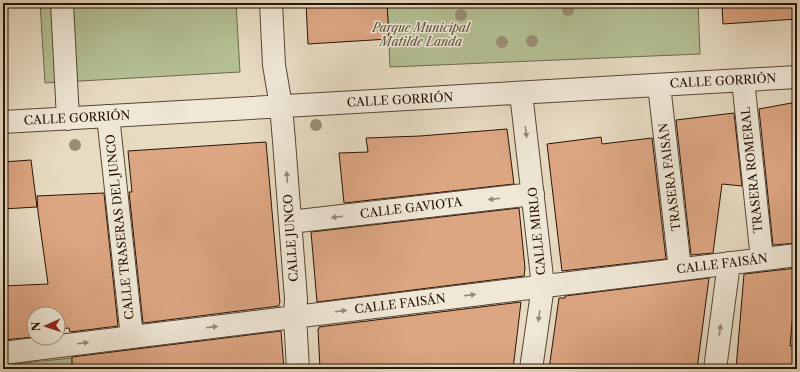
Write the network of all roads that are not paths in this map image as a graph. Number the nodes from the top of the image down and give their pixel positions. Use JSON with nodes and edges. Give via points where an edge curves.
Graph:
{"nodes":[{"id":1,"x":62,"y":3,"type":"edge"},
{"id":2,"x":271,"y":3,"type":"edge"},
{"id":3,"x":797,"y":77,"type":"edge"},
{"id":4,"x":743,"y":80,"type":"junction"},
{"id":5,"x":659,"y":85,"type":"junction"},
{"id":6,"x":521,"y":93,"type":"junction"},
{"id":7,"x":281,"y":106,"type":"junction"},
{"id":8,"x":108,"y":116,"type":"junction"},
{"id":9,"x":68,"y":118,"type":"junction"},
{"id":10,"x":3,"y":122,"type":"edge"},
{"id":11,"x":533,"y":194,"type":"junction"},
{"id":12,"x":290,"y":222,"type":"junction"},
{"id":13,"x":797,"y":255,"type":"edge"},
{"id":14,"x":762,"y":259,"type":"junction"},
{"id":15,"x":730,"y":263,"type":"junction"},
{"id":16,"x":680,"y":269,"type":"junction"},
{"id":17,"x":544,"y":286,"type":"junction"},
{"id":18,"x":295,"y":317,"type":"junction"},
{"id":19,"x":132,"y":337,"type":"junction"},
{"id":20,"x":3,"y":353,"type":"edge"},
{"id":21,"x":298,"y":369,"type":"edge"},
{"id":22,"x":532,"y":369,"type":"edge"},
{"id":23,"x":715,"y":369,"type":"edge"}],
"edges":[{"from":1,"to":9,"type":"street"},
{"from":2,"to":7,"type":"street","name":"CALLE JUNCO","via":[[274,65]]},
{"from":3,"to":4,"type":"street","name":"CALLE GORRIÓN"},
{"from":4,"to":5,"type":"street","name":"CALLE GORRIÓN"},
{"from":4,"to":14,"type":"street","name":"TRASERA ROMERAL"},
{"from":5,"to":6,"type":"street","name":"CALLE GORRIÓN"},
{"from":5,"to":16,"type":"street","name":"TRASERA FAISÁN"},
{"from":6,"to":7,"type":"street","name":"CALLE GORRIÓN"},
{"from":6,"to":11,"type":"street","name":"CALLE MIRLO","one_way":true},
{"from":7,"to":8,"type":"street","name":"CALLE GORRIÓN"},
{"from":12,"to":7,"type":"street","name":"CALLE JUNCO","one_way":true},
{"from":8,"to":9,"type":"street","name":"CALLE GORRIÓN"},
{"from":8,"to":19,"type":"street","name":"CALLE TRASERAS DEL JUNCO"},
{"from":9,"to":10,"type":"street","name":"CALLE GORRIÓN"},
{"from":11,"to":12,"type":"street","name":"CALLE GAVIOTA","one_way":true},
{"from":11,"to":17,"type":"street","name":"CALLE MIRLO"},
{"from":12,"to":18,"type":"street","name":"CALLE JUNCO"},
{"from":13,"to":14,"type":"street","name":"CALLE FAISÁN"},
{"from":14,"to":15,"type":"street","name":"CALLE FAISÁN"},
{"from":15,"to":16,"type":"street","name":"CALLE FAISÁN"},
{"from":23,"to":15,"type":"street","one_way":true},
{"from":16,"to":17,"type":"street","name":"CALLE FAISÁN"},
{"from":18,"to":17,"type":"street","name":"CALLE FAISÁN","one_way":true},
{"from":17,"to":22,"type":"street","name":"CALLE MIRLO","one_way":true},
{"from":19,"to":18,"type":"street","name":"CALLE FAISÁN","one_way":true},
{"from":18,"to":21,"type":"street","name":"CALLE JUNCO"},
{"from":20,"to":19,"type":"street","name":"CALLE FAISÁN","one_way":true}]}
